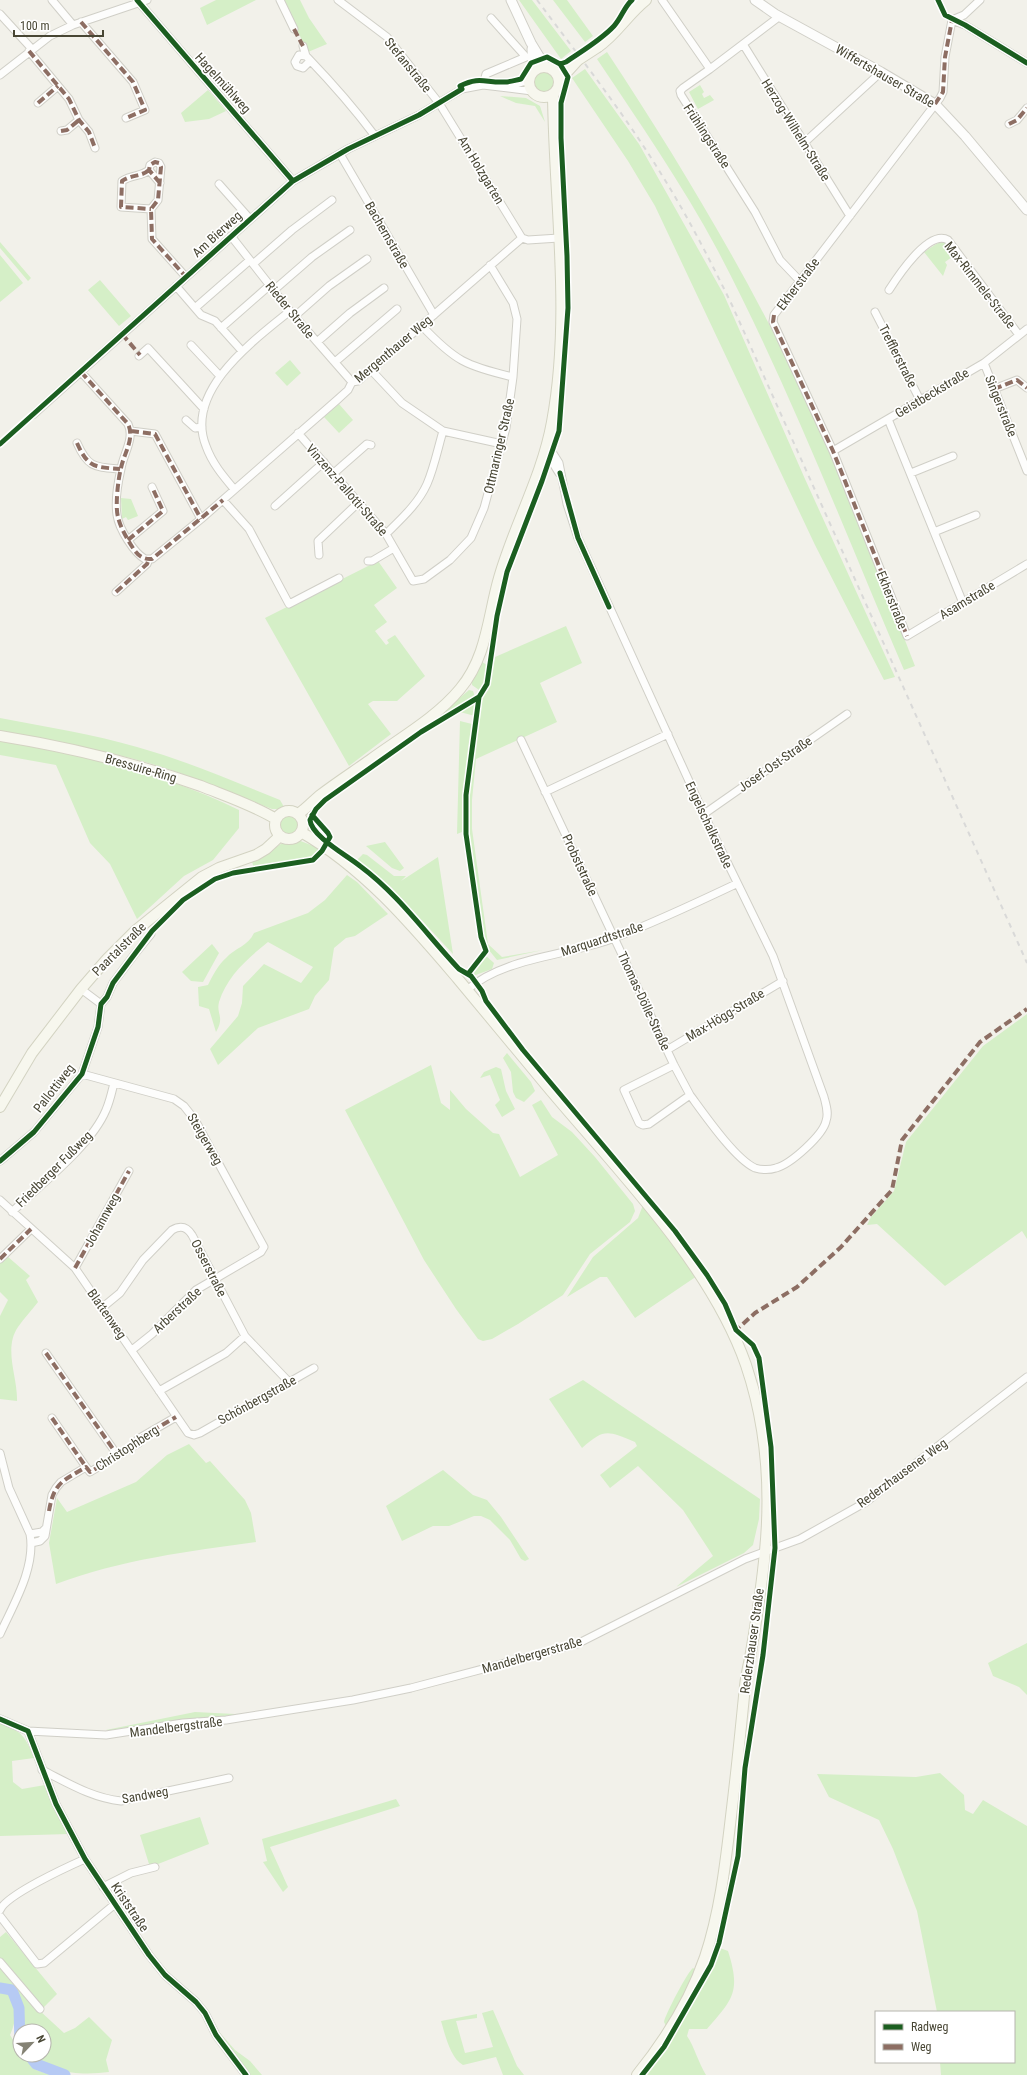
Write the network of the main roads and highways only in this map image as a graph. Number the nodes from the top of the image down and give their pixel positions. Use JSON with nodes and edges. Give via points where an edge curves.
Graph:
{"nodes":[{"id":1,"x":646,"y":0,"type":"edge"},
{"id":2,"x":635,"y":3,"type":"edge"},
{"id":3,"x":569,"y":67,"type":"junction"},
{"id":4,"x":549,"y":68,"type":"junction"},
{"id":5,"x":559,"y":81,"type":"junction"},
{"id":6,"x":553,"y":94,"type":"junction"},
{"id":7,"x":542,"y":97,"type":"junction"},
{"id":8,"x":552,"y":120,"type":"junction"},
{"id":9,"x":0,"y":736,"type":"edge"},
{"id":10,"x":298,"y":814,"type":"junction"},
{"id":11,"x":276,"y":819,"type":"junction"},
{"id":12,"x":301,"y":832,"type":"junction"},
{"id":13,"x":280,"y":836,"type":"junction"},
{"id":14,"x":0,"y":1107,"type":"edge"},
{"id":15,"x":637,"y":2075,"type":"edge"}],
"edges":[{"from":1,"to":2,"type":"main road"},
{"from":2,"to":3,"type":"main road","bridge":true,"via":[[614,34]]},
{"from":3,"to":4,"type":"main road"},
{"from":3,"to":5,"type":"main road"},
{"from":4,"to":5,"type":"main road"},
{"from":4,"to":7,"type":"main road","via":[[533,71],[529,80],[532,91]]},
{"from":5,"to":6,"type":"main road","via":[[558,89]]},
{"from":6,"to":7,"type":"main road"},
{"from":6,"to":8,"type":"main road"},
{"from":7,"to":8,"type":"main road"},
{"from":8,"to":10,"type":"main road","via":[[561,269],[559,354],[552,421],[544,458],[513,534],[499,578],[485,642],[467,681],[453,698],[435,714]]},
{"from":9,"to":11,"type":"main road","name":"Bressuire-Ring","via":[[63,747],[162,773],[249,805]]},
{"from":10,"to":11,"type":"main road","via":[[292,811],[285,812]]},
{"from":10,"to":12,"type":"main road","via":[[302,821]]},
{"from":11,"to":13,"type":"main road","via":[[275,828]]},
{"from":12,"to":13,"type":"main road","via":[[288,839]]},
{"from":12,"to":15,"type":"main road","name":"Rederzhauser Straße","via":[[363,876],[390,902],[467,990],[669,1233],[706,1284],[745,1363],[763,1434],[768,1490],[765,1551],[745,1680],[727,1854],[719,1905],[699,1975],[666,2037]]},
{"from":13,"to":14,"type":"main road","name":"Paartalstraße","via":[[256,855],[219,868],[189,887],[107,959],[32,1054]]}]}
